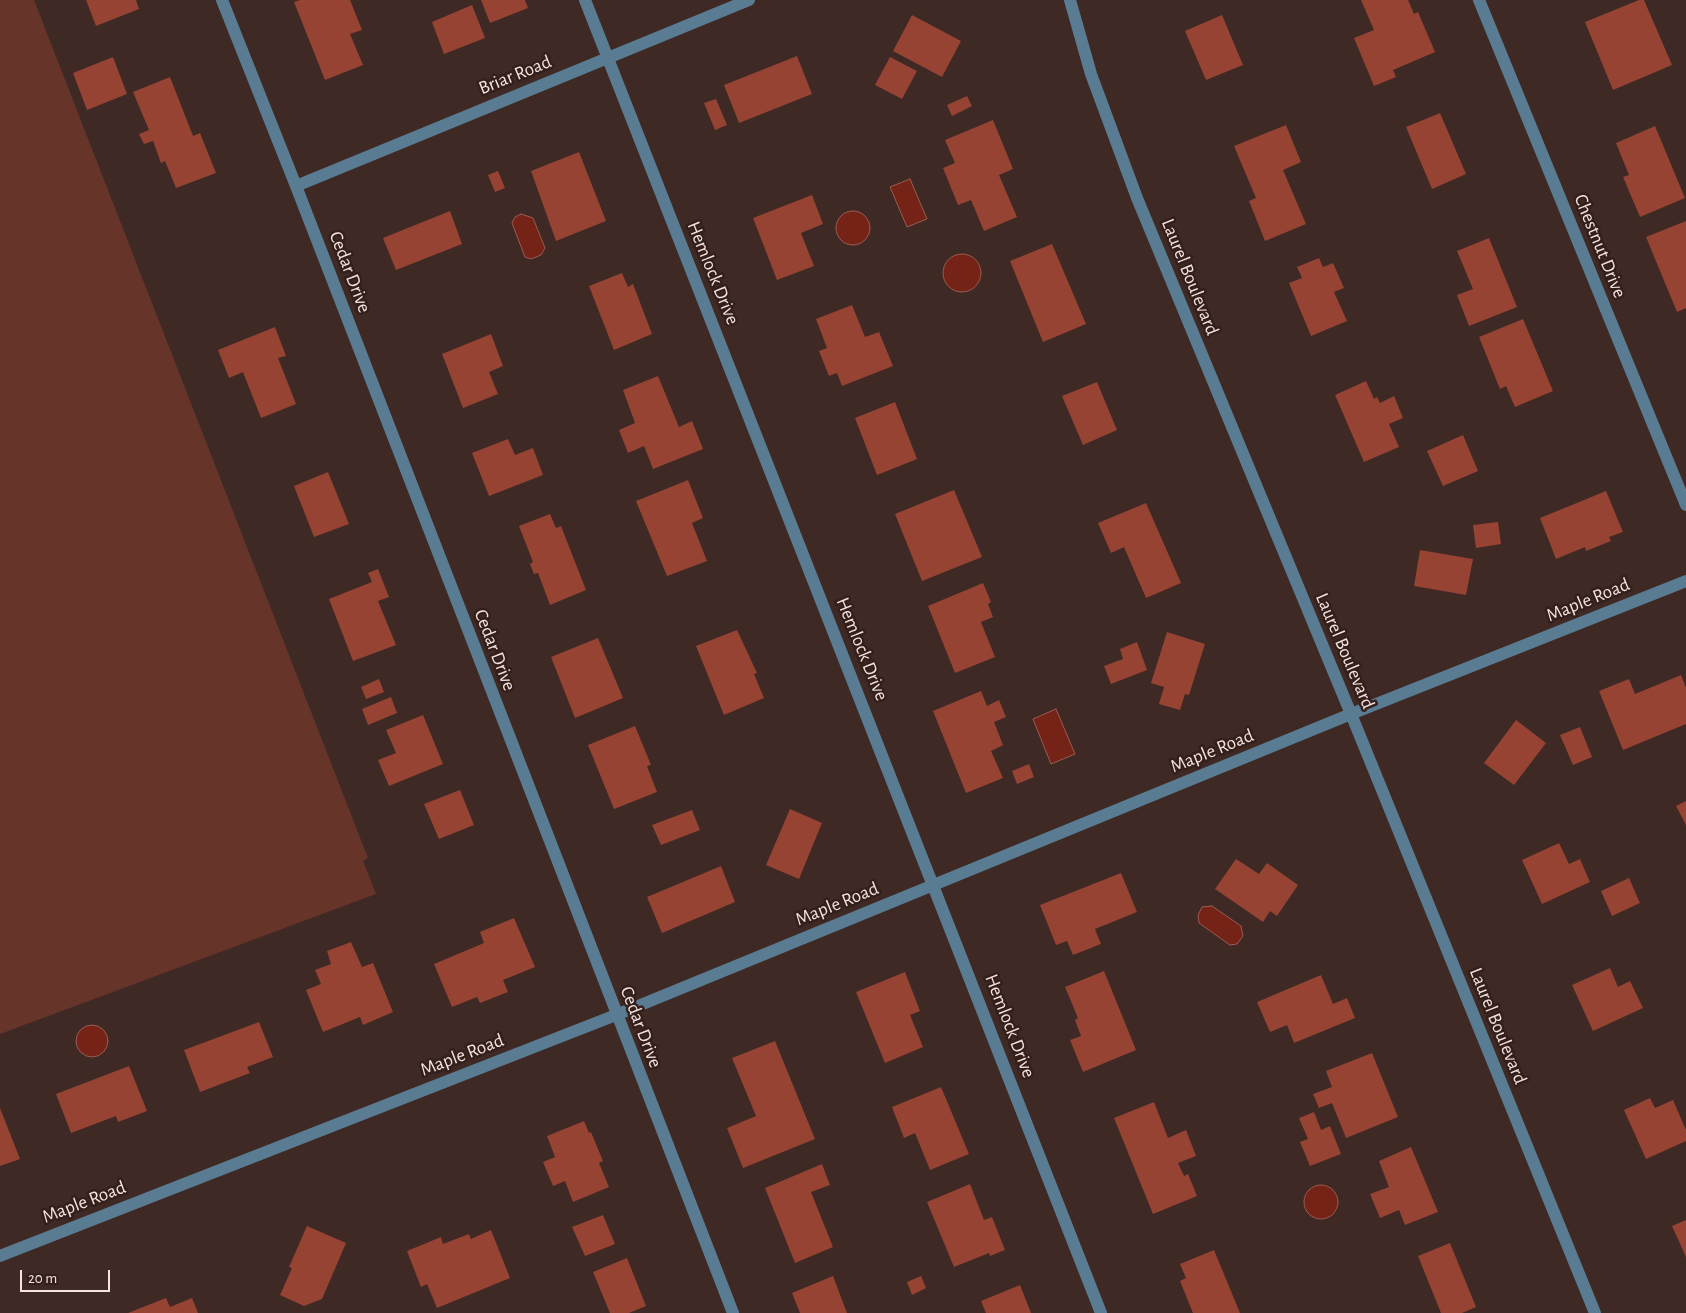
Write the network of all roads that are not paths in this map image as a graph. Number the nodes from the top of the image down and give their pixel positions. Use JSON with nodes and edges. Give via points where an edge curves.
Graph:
{"nodes":[{"id":1,"x":222,"y":0,"type":"edge"},
{"id":2,"x":586,"y":0,"type":"edge"},
{"id":3,"x":749,"y":0,"type":"edge"},
{"id":4,"x":1070,"y":0,"type":"edge"},
{"id":5,"x":1479,"y":0,"type":"edge"},
{"id":6,"x":608,"y":57,"type":"junction"},
{"id":7,"x":296,"y":186,"type":"junction"},
{"id":8,"x":1686,"y":505,"type":"edge"},
{"id":9,"x":1686,"y":581,"type":"edge"},
{"id":10,"x":1351,"y":714,"type":"junction"},
{"id":11,"x":935,"y":884,"type":"junction"},
{"id":12,"x":616,"y":1014,"type":"junction"},
{"id":13,"x":0,"y":1256,"type":"edge"},
{"id":14,"x":733,"y":1313,"type":"edge"},
{"id":15,"x":1102,"y":1313,"type":"edge"},
{"id":16,"x":1595,"y":1313,"type":"edge"}],
"edges":[{"from":1,"to":7,"type":"street","name":"Cedar Drive"},
{"from":2,"to":6,"type":"street","name":"Hemlock Drive"},
{"from":3,"to":6,"type":"street","name":"Briar Road"},
{"from":4,"to":10,"type":"street","name":"Laurel Boulevard","via":[[1091,74],[1137,198]]},
{"from":5,"to":8,"type":"street","name":"Chestnut Drive"},
{"from":6,"to":7,"type":"street","name":"Briar Road"},
{"from":6,"to":11,"type":"street","name":"Hemlock Drive"},
{"from":7,"to":12,"type":"street","name":"Cedar Drive"},
{"from":9,"to":10,"type":"street","name":"Maple Road"},
{"from":10,"to":11,"type":"street","name":"Maple Road"},
{"from":10,"to":16,"type":"street","name":"Laurel Boulevard"},
{"from":11,"to":12,"type":"street","name":"Maple Road"},
{"from":11,"to":15,"type":"street","name":"Hemlock Drive"},
{"from":12,"to":13,"type":"street","name":"Maple Road"},
{"from":12,"to":14,"type":"street","name":"Cedar Drive"}]}
